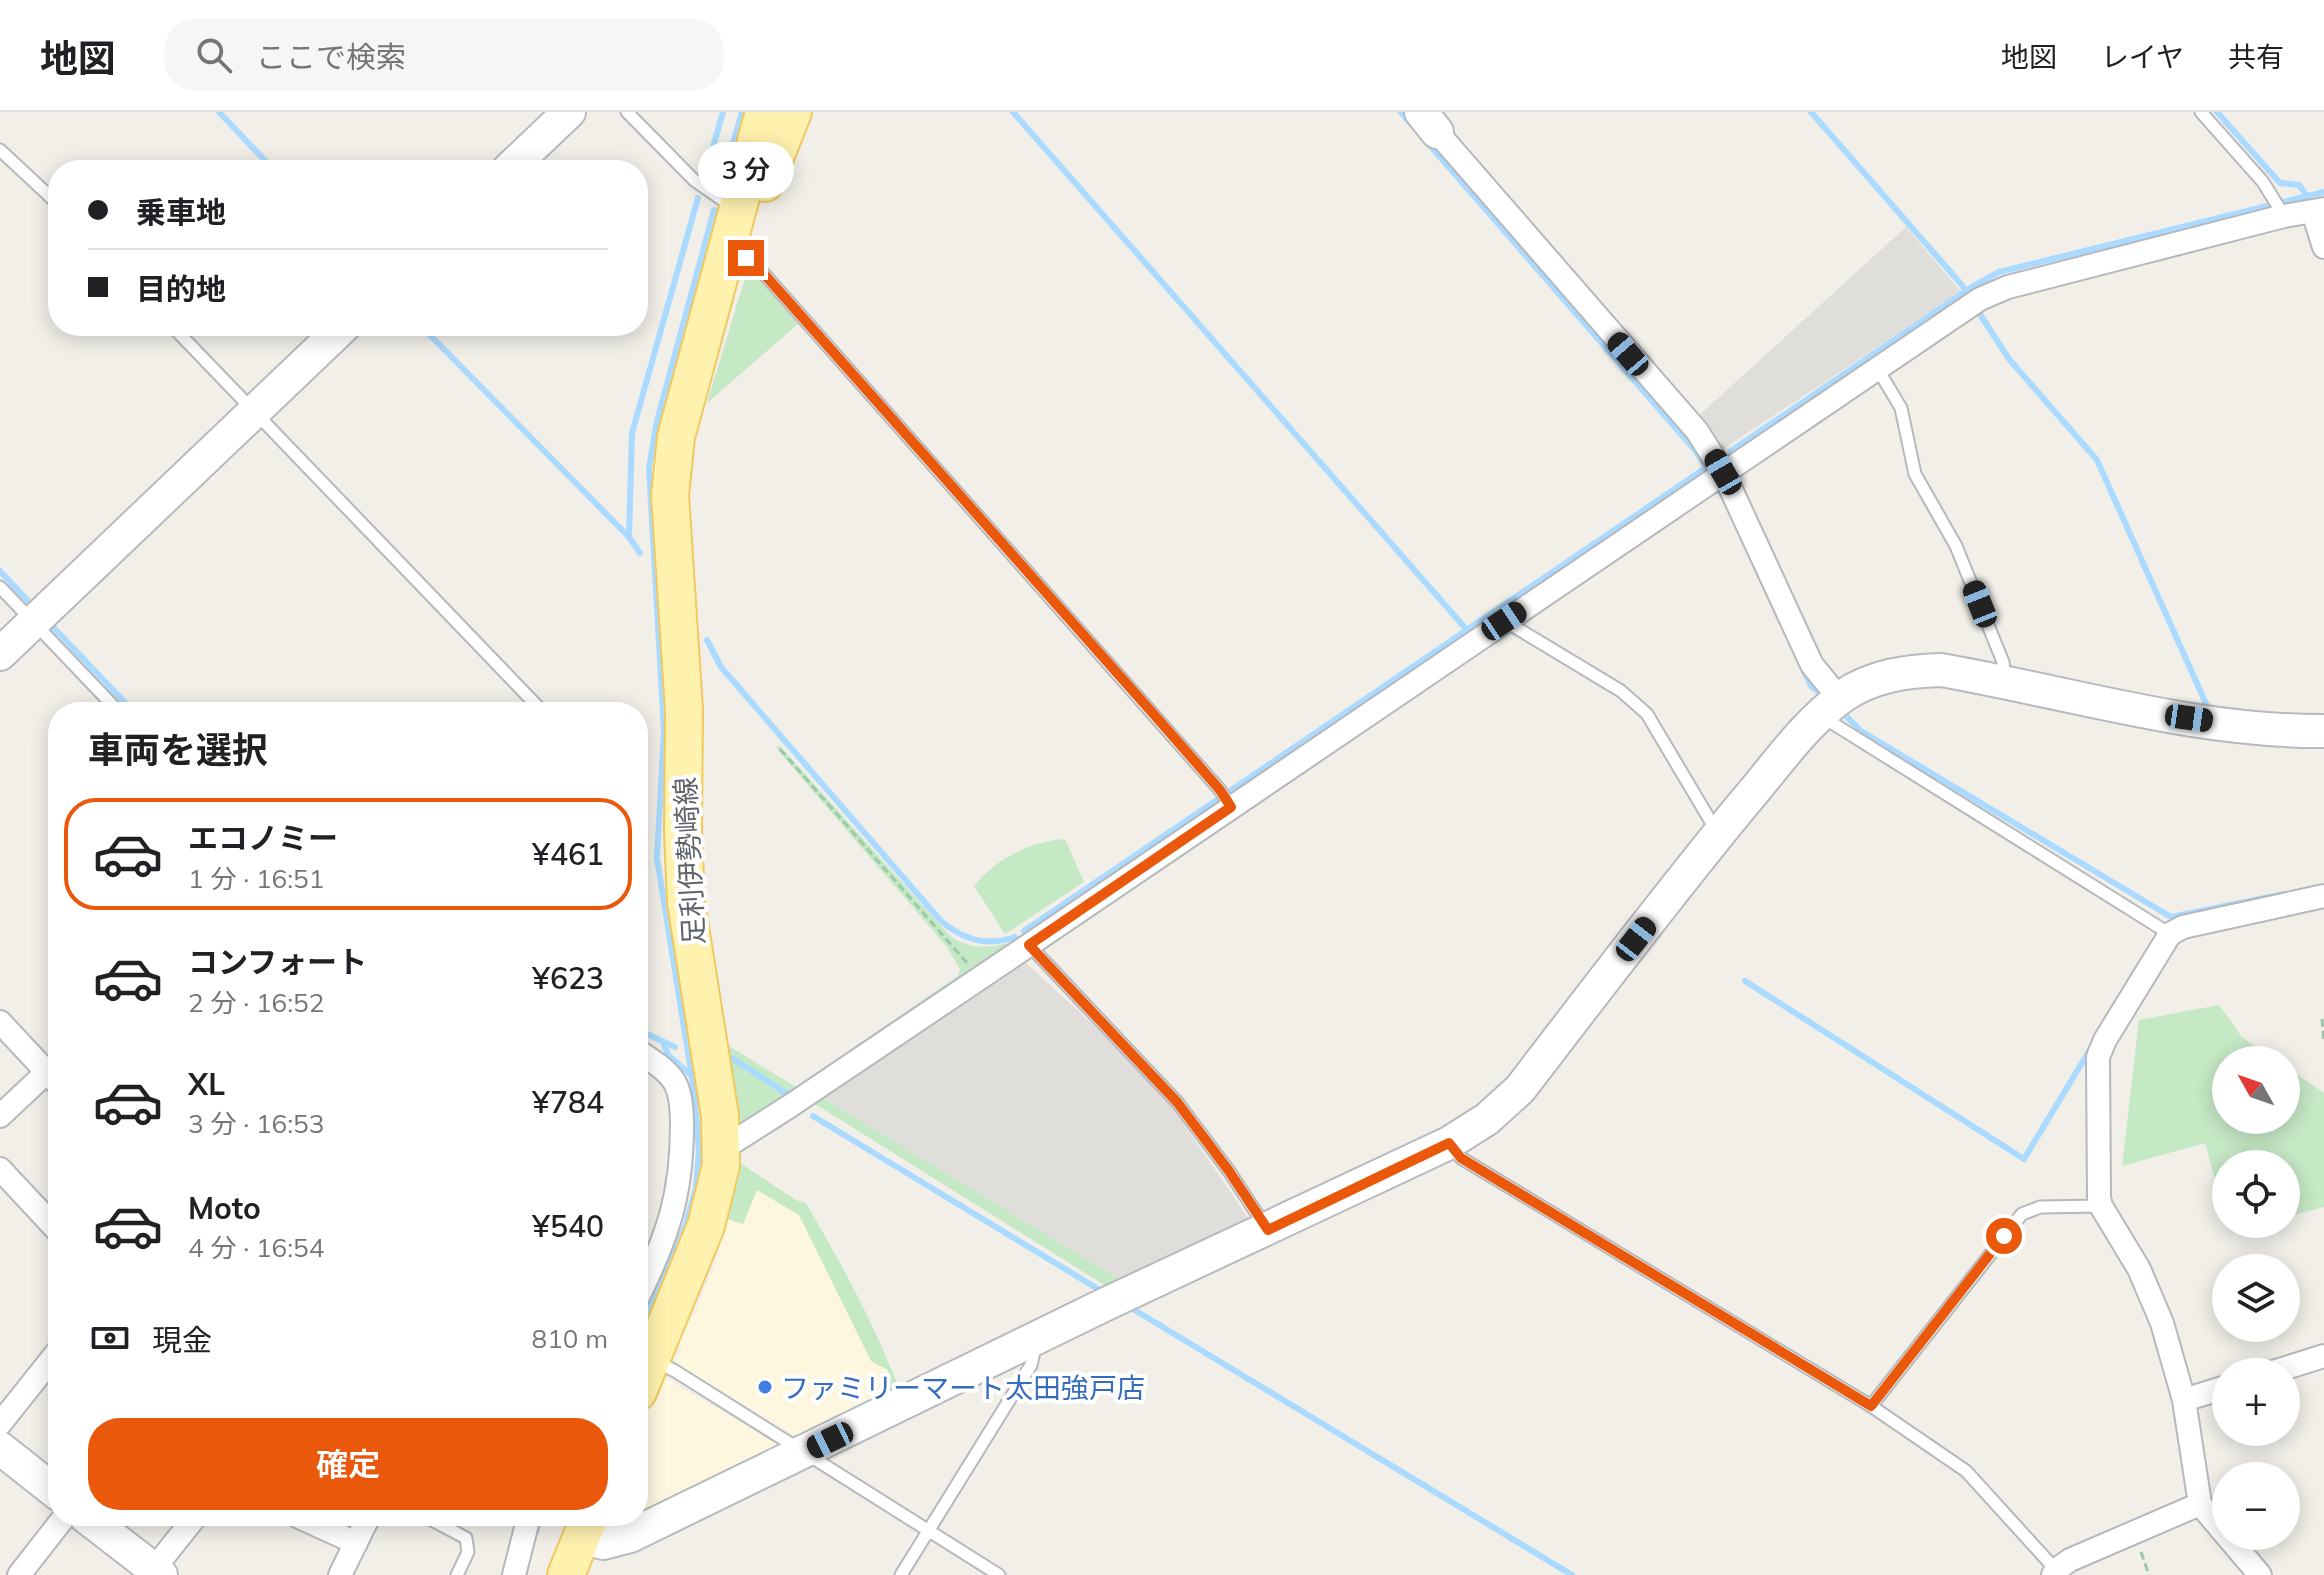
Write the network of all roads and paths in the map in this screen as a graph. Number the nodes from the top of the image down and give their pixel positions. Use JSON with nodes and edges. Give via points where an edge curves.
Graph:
{"nodes":[{"id":1,"x":569,"y":112,"type":"edge"},
{"id":2,"x":627,"y":112,"type":"edge"},
{"id":3,"x":764,"y":112,"type":"edge"},
{"id":4,"x":793,"y":112,"type":"edge"},
{"id":5,"x":2201,"y":112,"type":"edge"},
{"id":6,"x":1426,"y":117,"type":"edge"},
{"id":7,"x":0,"y":150,"type":"edge"},
{"id":8,"x":519,"y":160,"type":"edge"},
{"id":9,"x":48,"y":195,"type":"edge"},
{"id":10,"x":737,"y":208,"type":"junction"},
{"id":11,"x":2318,"y":210,"type":"edge"},
{"id":12,"x":2284,"y":216,"type":"junction"},
{"id":13,"x":2324,"y":247,"type":"edge"},
{"id":14,"x":735,"y":255,"type":"junction"},
{"id":15,"x":709,"y":318,"type":"junction"},
{"id":16,"x":181,"y":336,"type":"edge"},
{"id":17,"x":334,"y":336,"type":"edge"},
{"id":18,"x":1877,"y":368,"type":"junction"},
{"id":19,"x":253,"y":413,"type":"junction"},
{"id":20,"x":1723,"y":472,"type":"junction"},
{"id":21,"x":0,"y":587,"type":"edge"},
{"id":22,"x":1504,"y":621,"type":"junction"},
{"id":23,"x":33,"y":622,"type":"junction"},
{"id":24,"x":0,"y":654,"type":"edge"},
{"id":25,"x":2005,"y":682,"type":"junction"},
{"id":26,"x":109,"y":702,"type":"edge"},
{"id":27,"x":533,"y":702,"type":"edge"},
{"id":28,"x":1830,"y":707,"type":"junction"},
{"id":29,"x":2324,"y":731,"type":"edge"},
{"id":30,"x":780,"y":749,"type":"dead end"},
{"id":31,"x":1231,"y":807,"type":"junction"},
{"id":32,"x":1718,"y":834,"type":"junction"},
{"id":33,"x":2324,"y":896,"type":"edge"},
{"id":34,"x":2170,"y":934,"type":"junction"},
{"id":35,"x":1029,"y":945,"type":"junction"},
{"id":36,"x":979,"y":978,"type":"junction"},
{"id":37,"x":2322,"y":1019,"type":"edge"},
{"id":38,"x":0,"y":1022,"type":"edge"},
{"id":39,"x":2324,"y":1043,"type":"edge"},
{"id":40,"x":648,"y":1058,"type":"edge"},
{"id":41,"x":48,"y":1073,"type":"edge"},
{"id":42,"x":48,"y":1082,"type":"edge"},
{"id":43,"x":0,"y":1116,"type":"edge"},
{"id":44,"x":1449,"y":1143,"type":"junction"},
{"id":45,"x":722,"y":1146,"type":"junction"},
{"id":46,"x":0,"y":1169,"type":"edge"},
{"id":47,"x":2101,"y":1206,"type":"junction"},
{"id":48,"x":48,"y":1220,"type":"edge"},
{"id":49,"x":1268,"y":1230,"type":"junction"},
{"id":50,"x":648,"y":1277,"type":"edge"},
{"id":51,"x":1037,"y":1339,"type":"junction"},
{"id":52,"x":2324,"y":1356,"type":"edge"},
{"id":53,"x":648,"y":1363,"type":"edge"},
{"id":54,"x":48,"y":1364,"type":"edge"},
{"id":55,"x":2300,"y":1364,"type":"edge"},
{"id":56,"x":648,"y":1374,"type":"edge"},
{"id":57,"x":2212,"y":1391,"type":"edge"},
{"id":58,"x":2184,"y":1400,"type":"junction"},
{"id":59,"x":1871,"y":1406,"type":"junction"},
{"id":60,"x":0,"y":1424,"type":"edge"},
{"id":61,"x":0,"y":1448,"type":"edge"},
{"id":62,"x":805,"y":1452,"type":"junction"},
{"id":63,"x":48,"y":1486,"type":"edge"},
{"id":64,"x":2200,"y":1504,"type":"junction"},
{"id":65,"x":2212,"y":1519,"type":"edge"},
{"id":66,"x":57,"y":1526,"type":"edge"},
{"id":67,"x":97,"y":1526,"type":"edge"},
{"id":68,"x":189,"y":1526,"type":"edge"},
{"id":69,"x":319,"y":1526,"type":"edge"},
{"id":70,"x":364,"y":1526,"type":"edge"},
{"id":71,"x":443,"y":1526,"type":"edge"},
{"id":72,"x":526,"y":1526,"type":"edge"},
{"id":73,"x":586,"y":1526,"type":"edge"},
{"id":74,"x":928,"y":1532,"type":"junction"},
{"id":75,"x":2134,"y":1532,"type":"junction"},
{"id":76,"x":356,"y":1543,"type":"junction"},
{"id":77,"x":2238,"y":1550,"type":"edge"},
{"id":78,"x":2054,"y":1572,"type":"edge"},
{"id":79,"x":154,"y":1573,"type":"edge"},
{"id":80,"x":19,"y":1575,"type":"edge"},
{"id":81,"x":340,"y":1575,"type":"edge"},
{"id":82,"x":457,"y":1575,"type":"edge"},
{"id":83,"x":514,"y":1575,"type":"edge"},
{"id":84,"x":566,"y":1575,"type":"edge"},
{"id":85,"x":901,"y":1575,"type":"edge"},
{"id":86,"x":999,"y":1575,"type":"edge"},
{"id":87,"x":2149,"y":1575,"type":"edge"},
{"id":88,"x":2260,"y":1575,"type":"edge"}],
"edges":[{"from":1,"to":8,"type":"street"},
{"from":2,"to":10,"type":"lane","via":[[694,180]]},
{"from":3,"to":10,"type":"main road","name":"足利伊勢崎線"},
{"from":4,"to":14,"type":"main road","name":"足利伊勢崎線"},
{"from":5,"to":12,"type":"lane","via":[[2263,182]]},
{"from":6,"to":20,"type":"street","via":[[1697,431]]},
{"from":7,"to":9,"type":"lane"},
{"from":10,"to":15,"type":"main road","name":"足利伊勢崎線"},
{"from":11,"to":12,"type":"street"},
{"from":11,"to":13,"type":"street"},
{"from":12,"to":18,"type":"street","via":[[2008,287],[1980,299]]},
{"from":14,"to":15,"type":"main road","name":"足利伊勢崎線"},
{"from":14,"to":31,"type":"lane","via":[[757,266]]},
{"from":15,"to":45,"type":"main road","name":"足利伊勢崎線","via":[[676,437],[670,495],[684,710],[686,902]]},
{"from":16,"to":19,"type":"lane"},
{"from":17,"to":19,"type":"street"},
{"from":18,"to":20,"type":"street"},
{"from":18,"to":25,"type":"lane","via":[[1901,408],[1915,474],[1956,546],[2003,662]]},
{"from":19,"to":23,"type":"street"},
{"from":19,"to":27,"type":"lane"},
{"from":20,"to":22,"type":"street"},
{"from":20,"to":28,"type":"street"},
{"from":21,"to":23,"type":"lane"},
{"from":22,"to":31,"type":"street"},
{"from":22,"to":32,"type":"lane","via":[[1621,691],[1647,714]]},
{"from":23,"to":24,"type":"street"},
{"from":23,"to":26,"type":"lane"},
{"from":25,"to":28,"type":"street","via":[[1941,670],[1914,671],[1886,676]]},
{"from":25,"to":29,"type":"street","via":[[2189,718],[2279,731]]},
{"from":28,"to":32,"type":"street"},
{"from":28,"to":34,"type":"lane"},
{"from":30,"to":36,"type":"path"},
{"from":31,"to":35,"type":"street"},
{"from":32,"to":44,"type":"street","via":[[1520,1089]]},
{"from":33,"to":34,"type":"street"},
{"from":34,"to":47,"type":"street","via":[[2098,1057]]},
{"from":35,"to":36,"type":"street"},
{"from":35,"to":49,"type":"lane","via":[[1177,1102]]},
{"from":36,"to":45,"type":"street"},
{"from":37,"to":39,"type":"path"},
{"from":38,"to":41,"type":"street"},
{"from":40,"to":50,"type":"street","via":[[676,1084],[682,1146],[674,1211]]},
{"from":42,"to":43,"type":"street"},
{"from":44,"to":49,"type":"street"},
{"from":44,"to":59,"type":"lane","via":[[1461,1158]]},
{"from":45,"to":53,"type":"main road","name":"足利伊勢崎線","via":[[709,1218]]},
{"from":46,"to":48,"type":"street"},
{"from":47,"to":58,"type":"street","via":[[2139,1269],[2162,1323]]},
{"from":47,"to":59,"type":"lane","via":[[2040,1207],[2022,1214]]},
{"from":49,"to":51,"type":"street"},
{"from":51,"to":62,"type":"street"},
{"from":51,"to":74,"type":"lane","via":[[1031,1365]]},
{"from":52,"to":55,"type":"street"},
{"from":54,"to":60,"type":"street"},
{"from":56,"to":62,"type":"lane","via":[[675,1371]]},
{"from":57,"to":58,"type":"street"},
{"from":58,"to":64,"type":"street"},
{"from":59,"to":78,"type":"lane","via":[[1966,1471]]},
{"from":61,"to":63,"type":"street"},
{"from":62,"to":73,"type":"street","via":[[630,1536],[603,1543]]},
{"from":62,"to":74,"type":"lane"},
{"from":64,"to":65,"type":"street"},
{"from":64,"to":75,"type":"street"},
{"from":66,"to":80,"type":"street"},
{"from":67,"to":79,"type":"street"},
{"from":68,"to":79,"type":"street"},
{"from":69,"to":76,"type":"street"},
{"from":70,"to":76,"type":"street"},
{"from":71,"to":82,"type":"lane","via":[[466,1538],[468,1552]]},
{"from":72,"to":83,"type":"street"},
{"from":73,"to":84,"type":"main road"},
{"from":74,"to":85,"type":"lane"},
{"from":74,"to":86,"type":"lane"},
{"from":75,"to":78,"type":"street"},
{"from":75,"to":87,"type":"path"},
{"from":76,"to":81,"type":"street"},
{"from":77,"to":88,"type":"street"}]}
